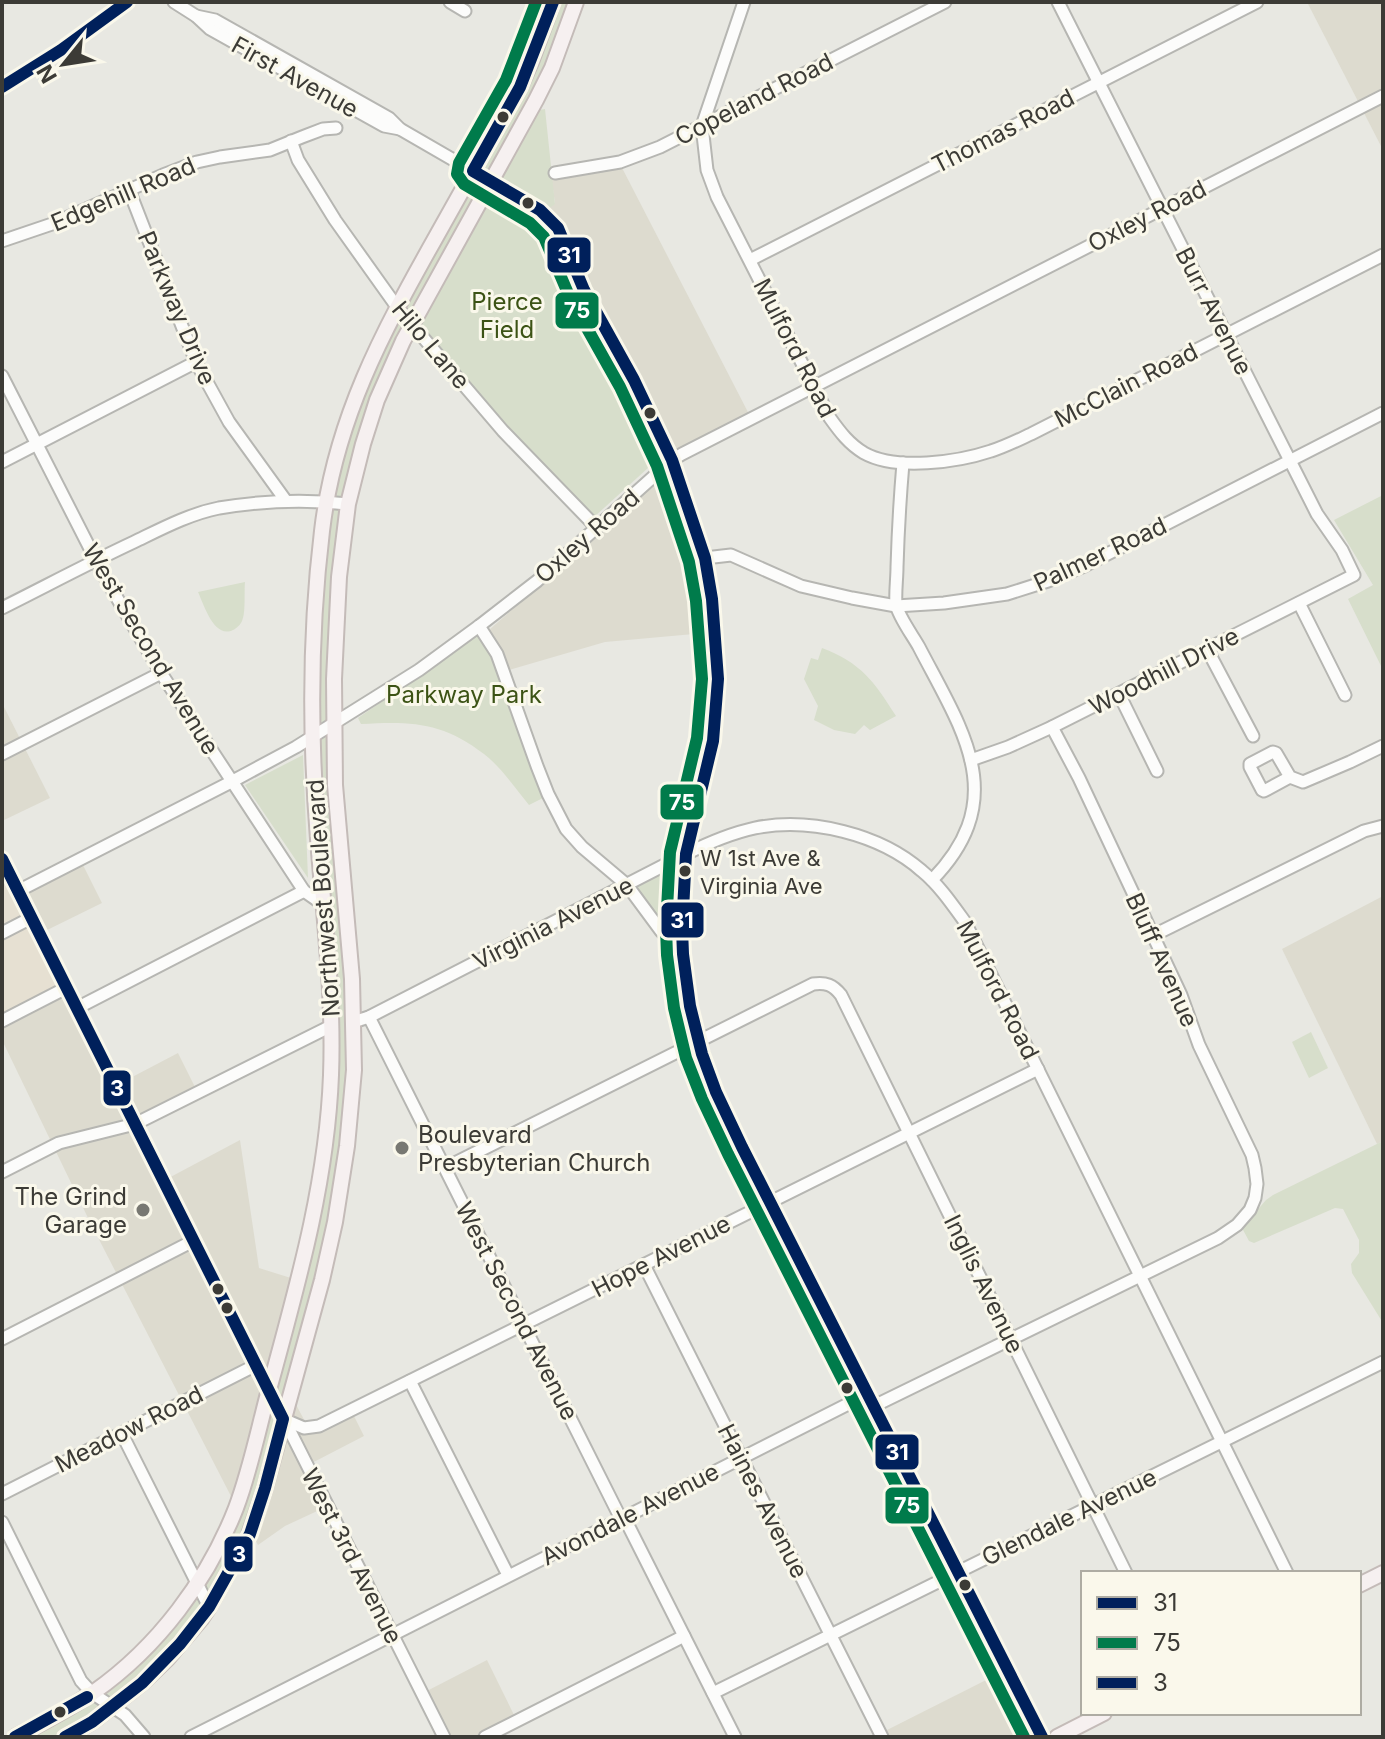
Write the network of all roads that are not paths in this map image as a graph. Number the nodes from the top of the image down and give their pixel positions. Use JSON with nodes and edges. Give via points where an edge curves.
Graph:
{"nodes":[{"id":1,"x":127,"y":2,"type":"edge"},
{"id":2,"x":174,"y":2,"type":"edge"},
{"id":3,"x":450,"y":2,"type":"edge"},
{"id":4,"x":553,"y":2,"type":"edge"},
{"id":5,"x":576,"y":2,"type":"edge"},
{"id":6,"x":744,"y":2,"type":"edge"},
{"id":7,"x":945,"y":2,"type":"edge"},
{"id":8,"x":1058,"y":2,"type":"edge"},
{"id":9,"x":1257,"y":2,"type":"edge"},
{"id":10,"x":465,"y":11,"type":"dead end"},
{"id":11,"x":1098,"y":82,"type":"junction"},
{"id":12,"x":2,"y":87,"type":"edge"},
{"id":13,"x":1383,"y":96,"type":"edge"},
{"id":14,"x":702,"y":126,"type":"junction"},
{"id":15,"x":336,"y":128,"type":"dead end"},
{"id":16,"x":291,"y":141,"type":"junction"},
{"id":17,"x":473,"y":171,"type":"junction"},
{"id":18,"x":555,"y":173,"type":"dead end"},
{"id":19,"x":491,"y":181,"type":"junction"},
{"id":20,"x":129,"y":190,"type":"junction"},
{"id":21,"x":1162,"y":209,"type":"junction"},
{"id":22,"x":2,"y":241,"type":"edge"},
{"id":23,"x":1383,"y":255,"type":"edge"},
{"id":24,"x":750,"y":260,"type":"junction"},
{"id":25,"x":397,"y":307,"type":"junction"},
{"id":26,"x":413,"y":325,"type":"junction"},
{"id":27,"x":1227,"y":334,"type":"junction"},
{"id":28,"x":196,"y":362,"type":"junction"},
{"id":29,"x":2,"y":376,"type":"edge"},
{"id":30,"x":814,"y":386,"type":"junction"},
{"id":31,"x":1383,"y":413,"type":"edge"},
{"id":32,"x":37,"y":444,"type":"junction"},
{"id":33,"x":672,"y":460,"type":"junction"},
{"id":34,"x":1290,"y":460,"type":"junction"},
{"id":35,"x":2,"y":462,"type":"edge"},
{"id":36,"x":903,"y":463,"type":"junction"},
{"id":37,"x":286,"y":501,"type":"junction"},
{"id":38,"x":327,"y":502,"type":"junction"},
{"id":39,"x":348,"y":504,"type":"junction"},
{"id":40,"x":597,"y":528,"type":"junction"},
{"id":41,"x":705,"y":558,"type":"junction"},
{"id":42,"x":96,"y":560,"type":"junction"},
{"id":43,"x":1354,"y":575,"type":"joint"},
{"id":44,"x":1299,"y":603,"type":"junction"},
{"id":45,"x":896,"y":606,"type":"junction"},
{"id":46,"x":2,"y":608,"type":"edge"},
{"id":47,"x":479,"y":626,"type":"junction"},
{"id":48,"x":1207,"y":649,"type":"junction"},
{"id":49,"x":161,"y":673,"type":"junction"},
{"id":50,"x":1119,"y":694,"type":"junction"},
{"id":51,"x":1345,"y":695,"type":"dead end"},
{"id":52,"x":335,"y":723,"type":"junction"},
{"id":53,"x":1052,"y":727,"type":"junction"},
{"id":54,"x":313,"y":735,"type":"junction"},
{"id":55,"x":1253,"y":736,"type":"dead end"},
{"id":56,"x":1383,"y":746,"type":"edge"},
{"id":57,"x":2,"y":754,"type":"edge"},
{"id":58,"x":971,"y":760,"type":"junction"},
{"id":59,"x":1157,"y":771,"type":"dead end"},
{"id":60,"x":1290,"y":777,"type":"dead end"},
{"id":61,"x":231,"y":782,"type":"junction"},
{"id":62,"x":1383,"y":826,"type":"edge"},
{"id":63,"x":686,"y":854,"type":"junction"},
{"id":64,"x":2,"y":859,"type":"edge"},
{"id":65,"x":932,"y":880,"type":"junction"},
{"id":66,"x":627,"y":885,"type":"junction"},
{"id":67,"x":18,"y":891,"type":"junction"},
{"id":68,"x":304,"y":891,"type":"junction"},
{"id":69,"x":324,"y":905,"type":"junction"},
{"id":70,"x":31,"y":918,"type":"junction"},
{"id":71,"x":2,"y":933,"type":"edge"},
{"id":72,"x":1152,"y":936,"type":"junction"},
{"id":73,"x":683,"y":954,"type":"junction"},
{"id":74,"x":66,"y":988,"type":"junction"},
{"id":75,"x":77,"y":1008,"type":"junction"},
{"id":76,"x":369,"y":1017,"type":"junction"},
{"id":77,"x":2,"y":1021,"type":"edge"},
{"id":78,"x":353,"y":1022,"type":"junction"},
{"id":79,"x":331,"y":1026,"type":"junction"},
{"id":80,"x":699,"y":1041,"type":"junction"},
{"id":81,"x":1038,"y":1069,"type":"junction"},
{"id":82,"x":135,"y":1124,"type":"junction"},
{"id":83,"x":910,"y":1133,"type":"junction"},
{"id":84,"x":445,"y":1168,"type":"junction"},
{"id":85,"x":2,"y":1172,"type":"edge"},
{"id":86,"x":771,"y":1201,"type":"junction"},
{"id":87,"x":193,"y":1241,"type":"junction"},
{"id":88,"x":644,"y":1265,"type":"junction"},
{"id":89,"x":1140,"y":1276,"type":"junction"},
{"id":90,"x":524,"y":1324,"type":"junction"},
{"id":91,"x":2,"y":1339,"type":"edge"},
{"id":92,"x":1011,"y":1339,"type":"junction"},
{"id":93,"x":1383,"y":1362,"type":"edge"},
{"id":94,"x":256,"y":1365,"type":"junction"},
{"id":95,"x":410,"y":1381,"type":"junction"},
{"id":96,"x":269,"y":1392,"type":"junction"},
{"id":97,"x":868,"y":1394,"type":"junction"},
{"id":98,"x":874,"y":1406,"type":"junction"},
{"id":99,"x":283,"y":1419,"type":"junction"},
{"id":100,"x":122,"y":1434,"type":"junction"},
{"id":101,"x":1222,"y":1441,"type":"junction"},
{"id":102,"x":741,"y":1457,"type":"junction"},
{"id":103,"x":2,"y":1494,"type":"edge"},
{"id":104,"x":1093,"y":1505,"type":"junction"},
{"id":105,"x":622,"y":1518,"type":"junction"},
{"id":106,"x":2,"y":1522,"type":"edge"},
{"id":107,"x":958,"y":1571,"type":"junction"},
{"id":108,"x":1125,"y":1571,"type":"edge"},
{"id":109,"x":1286,"y":1571,"type":"edge"},
{"id":110,"x":1383,"y":1573,"type":"edge"},
{"id":111,"x":508,"y":1575,"type":"junction"},
{"id":112,"x":197,"y":1583,"type":"junction"},
{"id":113,"x":1361,"y":1584,"type":"edge"},
{"id":114,"x":209,"y":1607,"type":"junction"},
{"id":115,"x":392,"y":1634,"type":"junction"},
{"id":116,"x":830,"y":1635,"type":"junction"},
{"id":117,"x":684,"y":1636,"type":"junction"},
{"id":118,"x":92,"y":1693,"type":"junction"},
{"id":119,"x":713,"y":1693,"type":"junction"},
{"id":120,"x":113,"y":1706,"type":"junction"},
{"id":121,"x":1100,"y":1715,"type":"edge"},
{"id":122,"x":15,"y":1737,"type":"edge"},
{"id":123,"x":65,"y":1737,"type":"edge"},
{"id":124,"x":144,"y":1737,"type":"edge"},
{"id":125,"x":191,"y":1737,"type":"edge"},
{"id":126,"x":444,"y":1737,"type":"edge"},
{"id":127,"x":485,"y":1737,"type":"edge"},
{"id":128,"x":735,"y":1737,"type":"edge"},
{"id":129,"x":882,"y":1737,"type":"edge"},
{"id":130,"x":1042,"y":1737,"type":"edge"},
{"id":131,"x":1057,"y":1737,"type":"edge"}],
"edges":[{"from":1,"to":12,"type":"street"},
{"from":2,"to":17,"type":"street","name":"First Avenue","via":[[210,29]]},
{"from":3,"to":10,"type":"street"},
{"from":4,"to":17,"type":"main road","name":"Northwest Boulevard","via":[[520,87]]},
{"from":5,"to":19,"type":"main road","name":"Northwest Boulevard","via":[[552,68]]},
{"from":6,"to":14,"type":"street"},
{"from":7,"to":14,"type":"street","name":"Copeland Road"},
{"from":8,"to":11,"type":"street","name":"Burr Avenue"},
{"from":9,"to":11,"type":"street","name":"Thomas Road"},
{"from":11,"to":21,"type":"street","name":"Burr Avenue"},
{"from":11,"to":24,"type":"street","name":"Thomas Road"},
{"from":13,"to":21,"type":"street","name":"Oxley Road"},
{"from":14,"to":18,"type":"street","name":"Copeland Road","via":[[620,162]]},
{"from":14,"to":24,"type":"street","name":"Mulford Road","via":[[710,183]]},
{"from":15,"to":16,"type":"street","name":"Edgehill Road"},
{"from":16,"to":20,"type":"street","name":"Edgehill Road","via":[[270,150],[197,162]]},
{"from":16,"to":25,"type":"street","name":"Hilo Lane","via":[[335,220]]},
{"from":17,"to":19,"type":"street","name":"First Avenue"},
{"from":17,"to":25,"type":"main road","name":"Northwest Boulevard"},
{"from":19,"to":26,"type":"main road","name":"Northwest Boulevard"},
{"from":19,"to":33,"type":"street","name":"First Avenue","via":[[540,210],[558,228]]},
{"from":20,"to":22,"type":"street","name":"Edgehill Road"},
{"from":20,"to":28,"type":"street","name":"Parkway Drive"},
{"from":21,"to":27,"type":"street","name":"Burr Avenue"},
{"from":21,"to":30,"type":"street","name":"Oxley Road"},
{"from":23,"to":27,"type":"street","name":"McClain Road"},
{"from":24,"to":30,"type":"street","name":"Mulford Road"},
{"from":25,"to":26,"type":"street","name":"Hilo Lane"},
{"from":25,"to":38,"type":"main road","name":"Northwest Boulevard","via":[[354,399]]},
{"from":26,"to":39,"type":"main road","name":"Northwest Boulevard","via":[[377,400]]},
{"from":26,"to":40,"type":"street","name":"Hilo Lane","via":[[503,431]]},
{"from":27,"to":34,"type":"street","name":"Burr Avenue"},
{"from":27,"to":36,"type":"street","name":"McClain Road","via":[[990,452]]},
{"from":28,"to":32,"type":"street"},
{"from":28,"to":37,"type":"street","name":"Parkway Drive","via":[[229,422]]},
{"from":29,"to":32,"type":"street","name":"West Second Avenue"},
{"from":30,"to":33,"type":"street","name":"Oxley Road"},
{"from":30,"to":36,"type":"street","name":"Mulford Road","via":[[850,443],[871,456]]},
{"from":31,"to":34,"type":"street","name":"Palmer Road"},
{"from":32,"to":35,"type":"street"},
{"from":32,"to":42,"type":"street","name":"West Second Avenue"},
{"from":33,"to":40,"type":"street","name":"Oxley Road"},
{"from":33,"to":41,"type":"street","name":"First Avenue"},
{"from":34,"to":43,"type":"street","name":"Burr Avenue"},
{"from":34,"to":45,"type":"street","name":"Palmer Road","via":[[1048,581],[1007,594]]},
{"from":36,"to":45,"type":"street"},
{"from":37,"to":38,"type":"street"},
{"from":37,"to":42,"type":"street","via":[[200,514]]},
{"from":38,"to":39,"type":"street"},
{"from":38,"to":54,"type":"main road","name":"Northwest Boulevard","via":[[316,607]]},
{"from":39,"to":52,"type":"main road","name":"Northwest Boulevard","via":[[339,577]]},
{"from":40,"to":47,"type":"street","name":"Oxley Road"},
{"from":41,"to":45,"type":"street","name":"Palmer Road","via":[[731,555],[801,586]]},
{"from":41,"to":63,"type":"street","name":"First Avenue","via":[[718,679],[713,741]]},
{"from":42,"to":46,"type":"street"},
{"from":42,"to":49,"type":"street","name":"West Second Avenue"},
{"from":43,"to":44,"type":"street","name":"Woodhill Drive"},
{"from":44,"to":48,"type":"street","name":"Woodhill Drive"},
{"from":44,"to":51,"type":"street"},
{"from":45,"to":58,"type":"street","via":[[966,739]]},
{"from":47,"to":52,"type":"street","name":"Oxley Road"},
{"from":47,"to":66,"type":"street","via":[[497,654],[566,829]]},
{"from":48,"to":50,"type":"street","name":"Woodhill Drive"},
{"from":48,"to":55,"type":"street"},
{"from":49,"to":57,"type":"street"},
{"from":49,"to":61,"type":"street","name":"West Second Avenue"},
{"from":50,"to":53,"type":"street","name":"Woodhill Drive"},
{"from":50,"to":59,"type":"street"},
{"from":52,"to":54,"type":"street","name":"Oxley Road"},
{"from":52,"to":78,"type":"main road","name":"Northwest Boulevard"},
{"from":53,"to":58,"type":"street","name":"Woodhill Drive"},
{"from":53,"to":72,"type":"street","name":"Bluff Avenue"},
{"from":54,"to":61,"type":"street","name":"Oxley Road"},
{"from":54,"to":69,"type":"main road","name":"Northwest Boulevard"},
{"from":56,"to":60,"type":"street","via":[[1303,782]]},
{"from":58,"to":65,"type":"street","via":[[975,787],[967,830]]},
{"from":61,"to":67,"type":"street","name":"Oxley Road"},
{"from":61,"to":68,"type":"street","name":"West Second Avenue"},
{"from":62,"to":72,"type":"street"},
{"from":63,"to":65,"type":"street","name":"Virginia Avenue","via":[[758,828],[815,827],[878,843]]},
{"from":63,"to":66,"type":"street","name":"Virginia Avenue"},
{"from":63,"to":73,"type":"street","name":"First Avenue"},
{"from":64,"to":67,"type":"street","name":"West 3rd Avenue"},
{"from":65,"to":81,"type":"street","name":"Mulford Road","via":[[965,922]]},
{"from":66,"to":73,"type":"street"},
{"from":66,"to":76,"type":"street","name":"Virginia Avenue"},
{"from":67,"to":70,"type":"street","name":"West 3rd Avenue"},
{"from":68,"to":69,"type":"street","name":"West Second Avenue"},
{"from":68,"to":75,"type":"street"},
{"from":69,"to":79,"type":"main road","name":"Northwest Boulevard"},
{"from":70,"to":71,"type":"street"},
{"from":70,"to":74,"type":"street","name":"West 3rd Avenue"},
{"from":72,"to":89,"type":"street","name":"Bluff Avenue","via":[[1252,1155],[1257,1184],[1250,1210],[1232,1229]]},
{"from":73,"to":80,"type":"street","name":"First Avenue"},
{"from":74,"to":75,"type":"street","name":"West 3rd Avenue"},
{"from":74,"to":77,"type":"street"},
{"from":75,"to":82,"type":"street","name":"West 3rd Avenue"},
{"from":76,"to":78,"type":"street","name":"Virginia Avenue"},
{"from":76,"to":84,"type":"street","name":"West Second Avenue"},
{"from":78,"to":99,"type":"main road","name":"Northwest Boulevard","via":[[354,1070],[335,1222]]},
{"from":79,"to":82,"type":"street"},
{"from":79,"to":96,"type":"main road","name":"Northwest Boulevard","via":[[323,1168]]},
{"from":80,"to":83,"type":"street","name":"Inglis Avenue","via":[[813,984],[829,985],[841,995]]},
{"from":80,"to":84,"type":"street"},
{"from":80,"to":86,"type":"street","name":"First Avenue","via":[[716,1092]]},
{"from":81,"to":83,"type":"street","name":"Hope Avenue"},
{"from":81,"to":89,"type":"street","name":"Mulford Road"},
{"from":82,"to":85,"type":"street","via":[[59,1143]]},
{"from":82,"to":87,"type":"street","name":"West 3rd Avenue"},
{"from":83,"to":86,"type":"street","name":"Hope Avenue"},
{"from":83,"to":92,"type":"street","name":"Inglis Avenue"},
{"from":84,"to":90,"type":"street","name":"West Second Avenue"},
{"from":86,"to":88,"type":"street","name":"Hope Avenue"},
{"from":86,"to":97,"type":"street","name":"First Avenue"},
{"from":87,"to":91,"type":"street"},
{"from":87,"to":94,"type":"street","name":"West 3rd Avenue"},
{"from":88,"to":90,"type":"street","name":"Hope Avenue"},
{"from":88,"to":102,"type":"street","name":"Haines Avenue"},
{"from":89,"to":92,"type":"street"},
{"from":89,"to":101,"type":"street","name":"Mulford Road"},
{"from":90,"to":95,"type":"street","name":"Hope Avenue"},
{"from":90,"to":105,"type":"street","name":"West Second Avenue"},
{"from":92,"to":98,"type":"street"},
{"from":92,"to":104,"type":"street","name":"Inglis Avenue"},
{"from":93,"to":101,"type":"street","name":"Glendale Avenue"},
{"from":94,"to":96,"type":"street","name":"West 3rd Avenue"},
{"from":94,"to":100,"type":"street","name":"Meadow Road"},
{"from":95,"to":99,"type":"street","name":"Hope Avenue","via":[[319,1426],[304,1428]]},
{"from":95,"to":111,"type":"street"},
{"from":96,"to":99,"type":"street","name":"West 3rd Avenue"},
{"from":96,"to":112,"type":"main road","name":"Northwest Boulevard","via":[[236,1509]]},
{"from":97,"to":98,"type":"street","name":"First Avenue"},
{"from":97,"to":102,"type":"street","name":"Avondale Avenue"},
{"from":98,"to":107,"type":"street","name":"First Avenue"},
{"from":99,"to":114,"type":"main road","name":"Northwest Boulevard","via":[[249,1535]]},
{"from":99,"to":115,"type":"street","name":"West 3rd Avenue"},
{"from":100,"to":103,"type":"street","name":"Meadow Road"},
{"from":100,"to":112,"type":"street"},
{"from":101,"to":104,"type":"street","name":"Glendale Avenue"},
{"from":101,"to":109,"type":"street","name":"Mulford Road"},
{"from":102,"to":105,"type":"street","name":"Avondale Avenue"},
{"from":102,"to":116,"type":"street","name":"Haines Avenue"},
{"from":104,"to":107,"type":"street","name":"Glendale Avenue"},
{"from":104,"to":108,"type":"street","name":"Inglis Avenue"},
{"from":105,"to":111,"type":"street","name":"Avondale Avenue"},
{"from":105,"to":117,"type":"street","name":"West Second Avenue"},
{"from":106,"to":118,"type":"street","via":[[81,1681]]},
{"from":107,"to":116,"type":"street","name":"Glendale Avenue"},
{"from":107,"to":130,"type":"street","name":"First Avenue"},
{"from":110,"to":113,"type":"main road"},
{"from":111,"to":115,"type":"street","name":"Avondale Avenue"},
{"from":112,"to":114,"type":"street"},
{"from":112,"to":118,"type":"main road","name":"Northwest Boulevard","via":[[150,1643]]},
{"from":114,"to":120,"type":"main road","name":"Northwest Boulevard","via":[[168,1658]]},
{"from":115,"to":125,"type":"street","name":"Avondale Avenue"},
{"from":115,"to":126,"type":"street","name":"West 3rd Avenue"},
{"from":116,"to":119,"type":"street","name":"Glendale Avenue"},
{"from":116,"to":129,"type":"street","name":"Haines Avenue"},
{"from":117,"to":119,"type":"street","name":"West Second Avenue"},
{"from":117,"to":127,"type":"street"},
{"from":118,"to":120,"type":"street"},
{"from":118,"to":122,"type":"main road","name":"Northwest Boulevard"},
{"from":119,"to":128,"type":"street","name":"West Second Avenue"},
{"from":120,"to":123,"type":"main road","name":"Northwest Boulevard"},
{"from":120,"to":124,"type":"street"},
{"from":121,"to":131,"type":"main road"}]}
